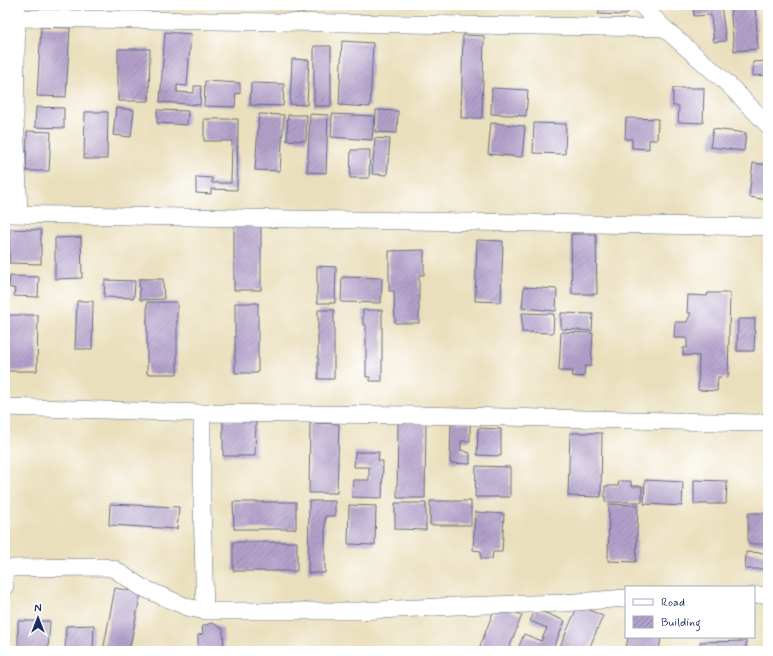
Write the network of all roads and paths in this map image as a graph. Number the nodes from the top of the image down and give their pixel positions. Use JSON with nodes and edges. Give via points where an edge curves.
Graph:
{"nodes":[{"id":1,"x":642,"y":6,"type":"edge"},
{"id":2,"x":18,"y":12,"type":"edge"},
{"id":3,"x":635,"y":28,"type":"junction"},
{"id":4,"x":664,"y":28,"type":"junction"},
{"id":5,"x":768,"y":125,"type":"edge"},
{"id":6,"x":12,"y":214,"type":"edge"},
{"id":7,"x":768,"y":227,"type":"edge"},
{"id":8,"x":5,"y":407,"type":"edge"},
{"id":9,"x":202,"y":413,"type":"junction"},
{"id":10,"x":768,"y":422,"type":"edge"},
{"id":11,"x":5,"y":568,"type":"edge"},
{"id":12,"x":5,"y":586,"type":"edge"},
{"id":13,"x":755,"y":595,"type":"edge"},
{"id":14,"x":768,"y":595,"type":"edge"},
{"id":15,"x":625,"y":598,"type":"edge"},
{"id":16,"x":205,"y":611,"type":"junction"}],
"edges":[{"from":1,"to":3,"type":"street"},
{"from":1,"to":4,"type":"street"},
{"from":2,"to":3,"type":"street"},
{"from":2,"to":6,"type":"street"},
{"from":3,"to":4,"type":"street"},
{"from":4,"to":5,"type":"street","via":[[728,84]]},
{"from":6,"to":7,"type":"street"},
{"from":8,"to":9,"type":"street"},
{"from":9,"to":10,"type":"street"},
{"from":9,"to":16,"type":"street"},
{"from":11,"to":12,"type":"street"},
{"from":11,"to":16,"type":"street","via":[[109,568],[163,597]]},
{"from":13,"to":14,"type":"street"},
{"from":15,"to":16,"type":"street","via":[[359,611]]}]}
